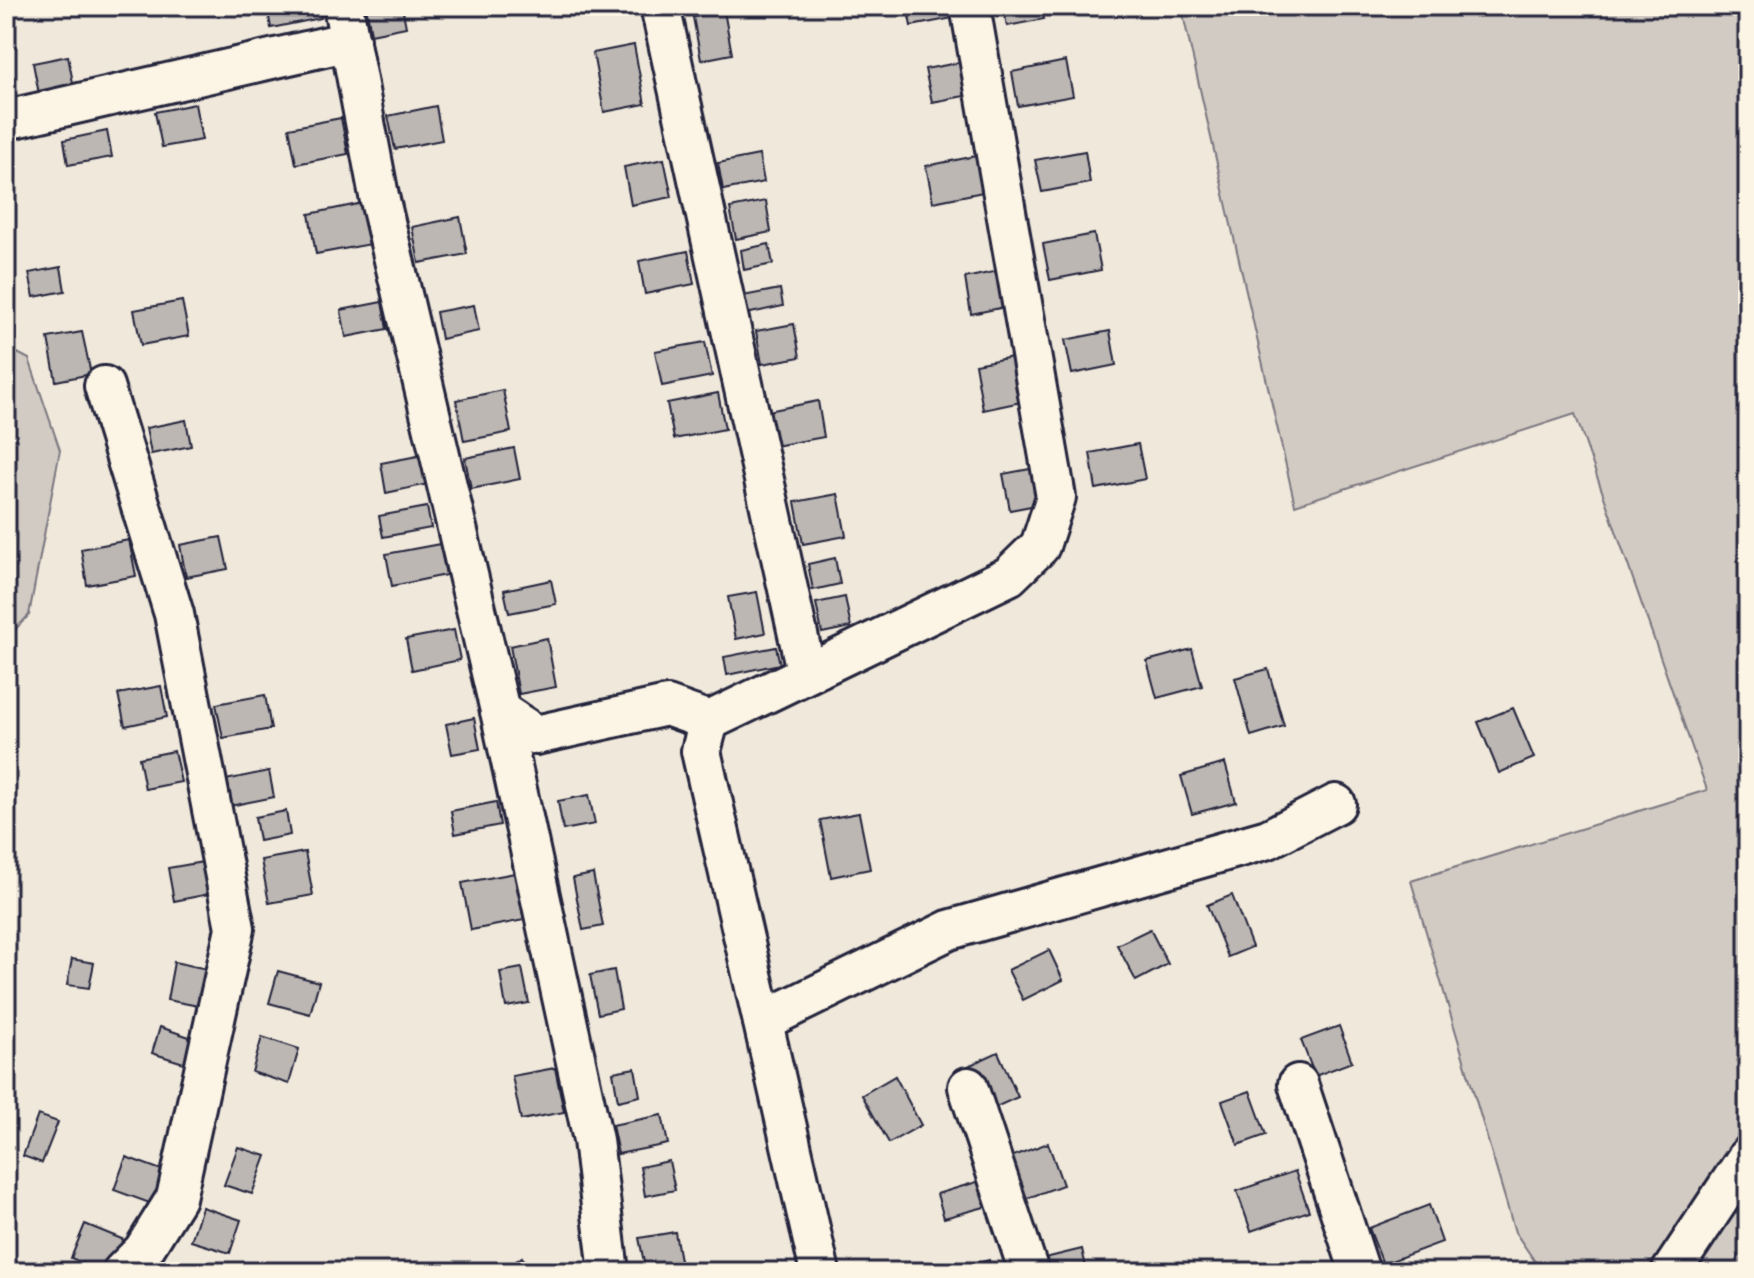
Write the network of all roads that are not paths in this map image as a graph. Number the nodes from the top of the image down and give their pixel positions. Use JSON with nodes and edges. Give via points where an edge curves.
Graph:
{"nodes":[{"id":1,"x":660,"y":6,"type":"edge"},
{"id":2,"x":970,"y":6,"type":"edge"},
{"id":3,"x":347,"y":23,"type":"edge"},
{"id":4,"x":6,"y":120,"type":"edge"},
{"id":5,"x":104,"y":386,"type":"dead end"},
{"id":6,"x":806,"y":671,"type":"junction"},
{"id":7,"x":500,"y":711,"type":"junction"},
{"id":8,"x":709,"y":721,"type":"junction"},
{"id":9,"x":1336,"y":804,"type":"dead end"},
{"id":10,"x":763,"y":1021,"type":"junction"},
{"id":11,"x":1298,"y":1084,"type":"dead end"},
{"id":12,"x":968,"y":1087,"type":"dead end"},
{"id":13,"x":1748,"y":1156,"type":"edge"},
{"id":14,"x":122,"y":1272,"type":"edge"},
{"id":15,"x":609,"y":1272,"type":"edge"},
{"id":16,"x":820,"y":1272,"type":"edge"},
{"id":17,"x":1029,"y":1272,"type":"edge"},
{"id":18,"x":1360,"y":1272,"type":"edge"},
{"id":19,"x":1671,"y":1272,"type":"edge"}],
"edges":[{"from":1,"to":6,"type":"street"},
{"from":2,"to":6,"type":"street","via":[[1056,497],[1040,546],[1009,576]]},
{"from":3,"to":4,"type":"street"},
{"from":3,"to":7,"type":"street","via":[[379,196]]},
{"from":5,"to":14,"type":"street","via":[[174,614],[235,928],[176,1198],[143,1251]]},
{"from":6,"to":8,"type":"street"},
{"from":7,"to":8,"type":"street","via":[[536,735],[667,706]]},
{"from":7,"to":15,"type":"street","via":[[593,1140]]},
{"from":8,"to":10,"type":"street","via":[[701,751]]},
{"from":9,"to":10,"type":"street","via":[[1268,839],[949,930]]},
{"from":10,"to":16,"type":"street"},
{"from":11,"to":18,"type":"street"},
{"from":12,"to":17,"type":"street"},
{"from":13,"to":19,"type":"street"}]}
